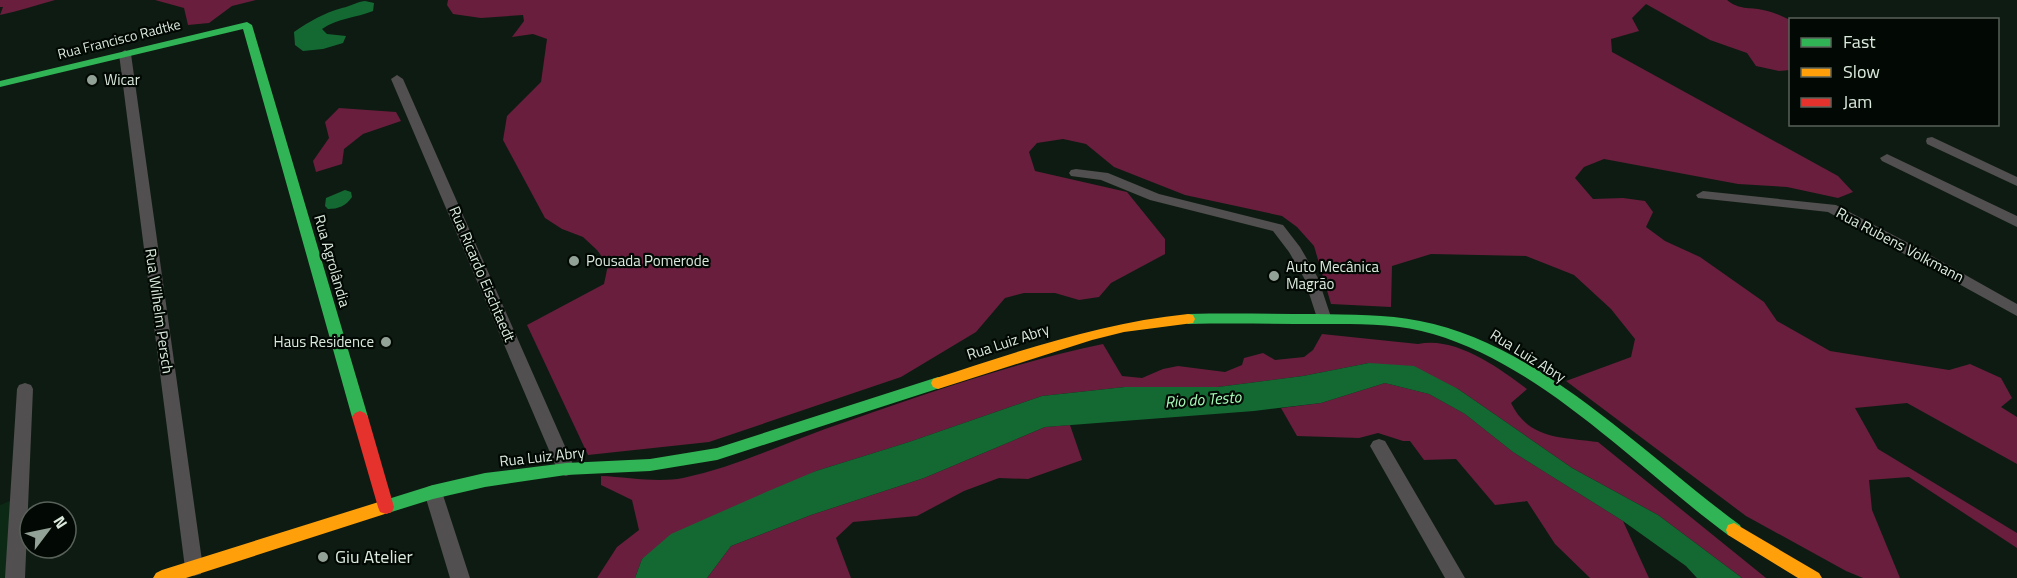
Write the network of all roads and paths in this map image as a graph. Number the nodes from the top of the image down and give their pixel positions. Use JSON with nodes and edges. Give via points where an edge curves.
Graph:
{"nodes":[{"id":1,"x":246,"y":25,"type":"joint"},
{"id":2,"x":125,"y":54,"type":"junction"},
{"id":3,"x":397,"y":79,"type":"dead end"},
{"id":4,"x":0,"y":84,"type":"edge"},
{"id":5,"x":1932,"y":141,"type":"dead end"},
{"id":6,"x":1887,"y":158,"type":"dead end"},
{"id":7,"x":1076,"y":173,"type":"dead end"},
{"id":8,"x":2017,"y":182,"type":"edge"},
{"id":9,"x":1703,"y":195,"type":"dead end"},
{"id":10,"x":2017,"y":222,"type":"edge"},
{"id":11,"x":2017,"y":311,"type":"edge"},
{"id":12,"x":1324,"y":320,"type":"junction"},
{"id":13,"x":25,"y":389,"type":"dead end"},
{"id":14,"x":1379,"y":446,"type":"dead end"},
{"id":15,"x":566,"y":469,"type":"junction"},
{"id":16,"x":434,"y":492,"type":"junction"},
{"id":17,"x":386,"y":507,"type":"junction"},
{"id":18,"x":194,"y":568,"type":"junction"},
{"id":19,"x":15,"y":578,"type":"edge"},
{"id":20,"x":162,"y":578,"type":"edge"},
{"id":21,"x":459,"y":578,"type":"edge"},
{"id":22,"x":1455,"y":578,"type":"edge"},
{"id":23,"x":1813,"y":578,"type":"edge"}],
"edges":[{"from":1,"to":2,"type":"street","name":"Rua Francisco Radtke"},
{"from":1,"to":17,"type":"street","name":"Rua Agrolândia"},
{"from":2,"to":4,"type":"street","name":"Rua Francisco Radtke"},
{"from":2,"to":18,"type":"street","name":"Rua Wilhelm Persch"},
{"from":3,"to":15,"type":"street","name":"Rua Ricardo Eischtaedt"},
{"from":5,"to":8,"type":"street"},
{"from":6,"to":10,"type":"street"},
{"from":7,"to":12,"type":"street","via":[[1103,176],[1139,192],[1278,228],[1311,278]]},
{"from":9,"to":11,"type":"street","name":"Rua Rubens Volkmann","via":[[1830,208]]},
{"from":12,"to":15,"type":"street","name":"Rua Luiz Abry","via":[[1210,318],[1121,326],[717,454],[650,465]]},
{"from":12,"to":23,"type":"street","name":"Rua Luiz Abry","via":[[1435,329],[1488,349],[1581,411],[1721,521]]},
{"from":13,"to":19,"type":"street"},
{"from":14,"to":22,"type":"street"},
{"from":15,"to":16,"type":"street","name":"Rua Luiz Abry","via":[[485,480]]},
{"from":16,"to":17,"type":"street","name":"Rua Luiz Abry"},
{"from":16,"to":21,"type":"street"},
{"from":17,"to":18,"type":"street","name":"Rua Luiz Abry"},
{"from":18,"to":20,"type":"street","name":"Rua Luiz Abry"}]}
